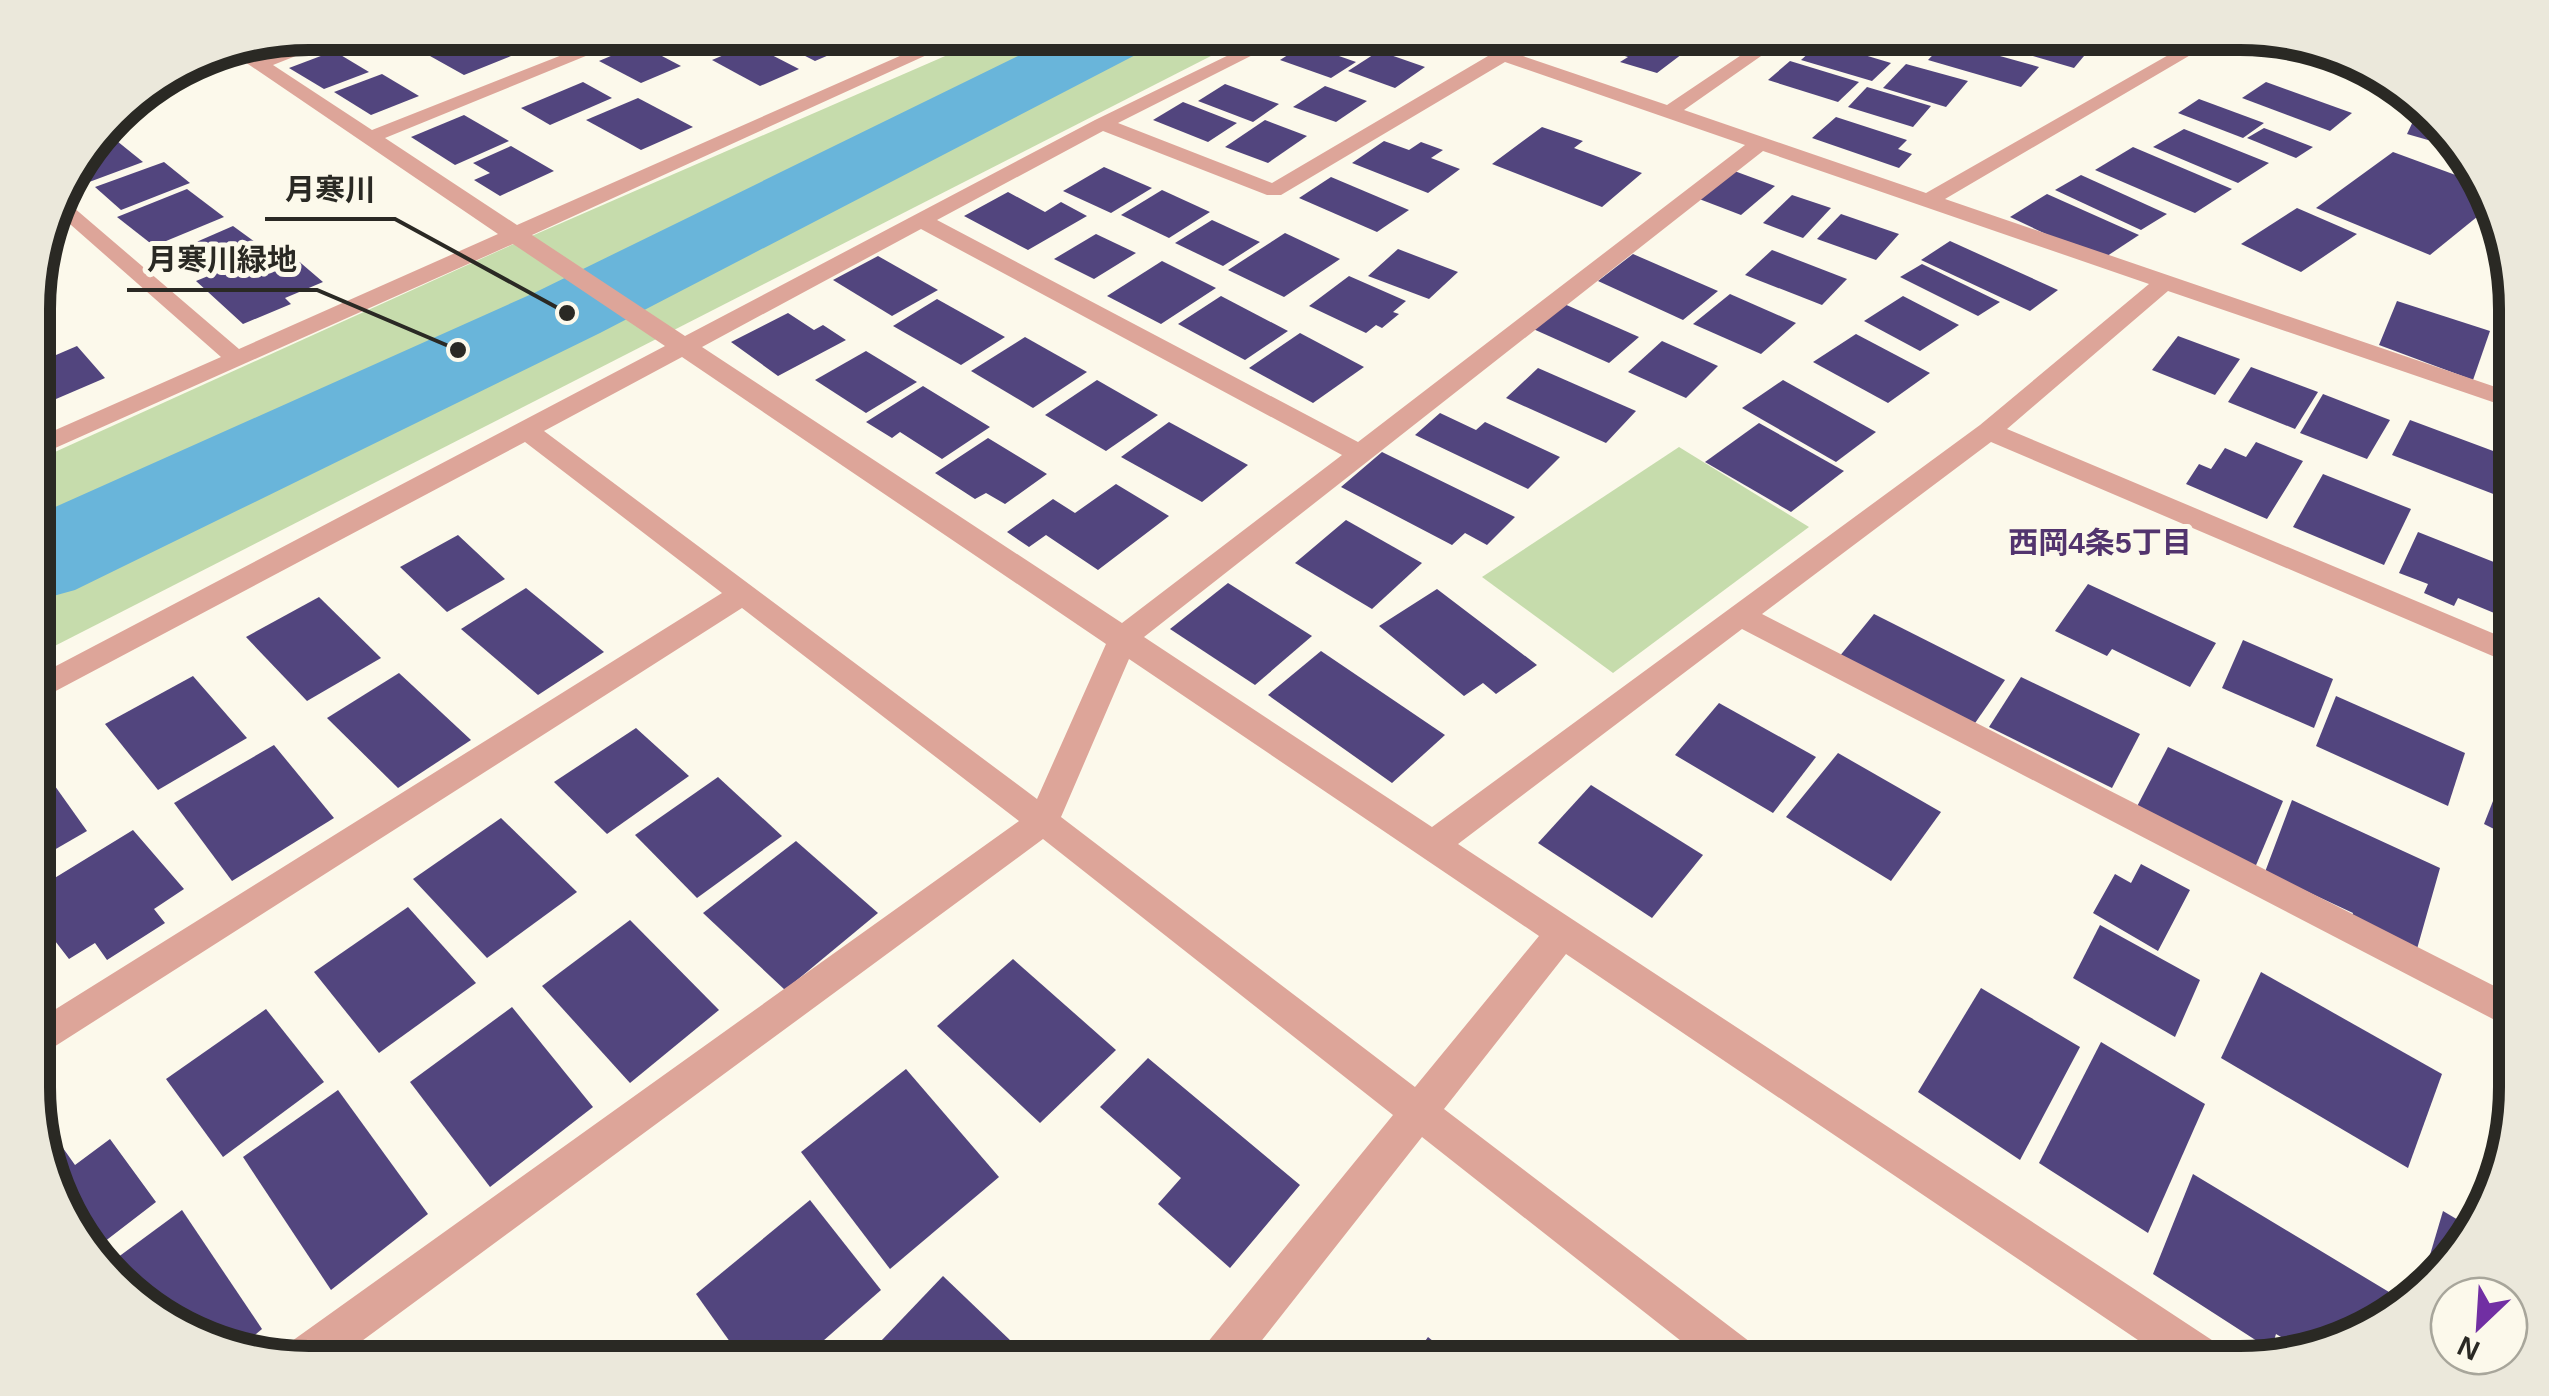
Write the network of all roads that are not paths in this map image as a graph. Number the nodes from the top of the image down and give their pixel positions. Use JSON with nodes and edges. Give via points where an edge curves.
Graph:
{"nodes":[{"id":1,"x":589,"y":50,"type":"edge"},
{"id":2,"x":925,"y":50,"type":"edge"},
{"id":3,"x":1251,"y":50,"type":"edge"},
{"id":4,"x":1489,"y":50,"type":"edge"},
{"id":5,"x":1759,"y":50,"type":"edge"},
{"id":6,"x":2188,"y":50,"type":"edge"},
{"id":7,"x":294,"y":51,"type":"edge"},
{"id":8,"x":1503,"y":55,"type":"junction"},
{"id":9,"x":248,"y":58,"type":"edge"},
{"id":10,"x":258,"y":64,"type":"junction"},
{"id":11,"x":1669,"y":112,"type":"junction"},
{"id":12,"x":1102,"y":124,"type":"junction"},
{"id":13,"x":369,"y":138,"type":"junction"},
{"id":14,"x":1760,"y":143,"type":"junction"},
{"id":15,"x":1928,"y":200,"type":"junction"},
{"id":16,"x":69,"y":212,"type":"edge"},
{"id":17,"x":921,"y":220,"type":"junction"},
{"id":18,"x":513,"y":233,"type":"junction"},
{"id":19,"x":2165,"y":282,"type":"junction"},
{"id":20,"x":684,"y":346,"type":"junction"},
{"id":21,"x":236,"y":358,"type":"junction"},
{"id":22,"x":2498,"y":396,"type":"edge"},
{"id":23,"x":527,"y":431,"type":"junction"},
{"id":24,"x":1988,"y":431,"type":"junction"},
{"id":25,"x":50,"y":442,"type":"edge"},
{"id":26,"x":1357,"y":452,"type":"junction"},
{"id":27,"x":741,"y":595,"type":"junction"},
{"id":28,"x":1739,"y":615,"type":"junction"},
{"id":29,"x":1123,"y":638,"type":"junction"},
{"id":30,"x":2498,"y":647,"type":"edge"},
{"id":31,"x":50,"y":683,"type":"edge"},
{"id":32,"x":1043,"y":822,"type":"junction"},
{"id":33,"x":1432,"y":845,"type":"junction"},
{"id":34,"x":1563,"y":931,"type":"junction"},
{"id":35,"x":2498,"y":1006,"type":"edge"},
{"id":36,"x":50,"y":1033,"type":"edge"},
{"id":37,"x":1418,"y":1111,"type":"junction"},
{"id":38,"x":1720,"y":1345,"type":"edge"},
{"id":39,"x":2182,"y":1345,"type":"edge"},
{"id":40,"x":321,"y":1346,"type":"edge"},
{"id":41,"x":1232,"y":1346,"type":"edge"}],
"edges":[{"from":1,"to":13,"type":"street"},
{"from":2,"to":18,"type":"street"},
{"from":3,"to":12,"type":"street"},
{"from":4,"to":8,"type":"street"},
{"from":5,"to":11,"type":"street"},
{"from":6,"to":15,"type":"street"},
{"from":7,"to":10,"type":"street"},
{"from":8,"to":11,"type":"street"},
{"from":8,"to":12,"type":"street","via":[[1274,191]]},
{"from":9,"to":10,"type":"street"},
{"from":10,"to":13,"type":"street"},
{"from":11,"to":14,"type":"street"},
{"from":12,"to":17,"type":"street"},
{"from":13,"to":18,"type":"street"},
{"from":14,"to":15,"type":"street"},
{"from":14,"to":26,"type":"street"},
{"from":15,"to":19,"type":"street"},
{"from":16,"to":21,"type":"street"},
{"from":17,"to":20,"type":"street"},
{"from":17,"to":26,"type":"street"},
{"from":18,"to":20,"type":"street"},
{"from":18,"to":21,"type":"street"},
{"from":19,"to":22,"type":"street"},
{"from":19,"to":24,"type":"street"},
{"from":20,"to":23,"type":"street"},
{"from":20,"to":29,"type":"street"},
{"from":21,"to":25,"type":"street"},
{"from":23,"to":27,"type":"street"},
{"from":23,"to":31,"type":"street"},
{"from":24,"to":28,"type":"street"},
{"from":24,"to":30,"type":"street"},
{"from":26,"to":29,"type":"street"},
{"from":27,"to":32,"type":"street"},
{"from":27,"to":36,"type":"street"},
{"from":28,"to":33,"type":"street"},
{"from":28,"to":35,"type":"street"},
{"from":29,"to":32,"type":"street"},
{"from":29,"to":33,"type":"street"},
{"from":32,"to":37,"type":"street"},
{"from":32,"to":40,"type":"street"},
{"from":33,"to":34,"type":"street"},
{"from":34,"to":37,"type":"street"},
{"from":34,"to":39,"type":"street"},
{"from":37,"to":38,"type":"street"},
{"from":37,"to":41,"type":"street"}]}
